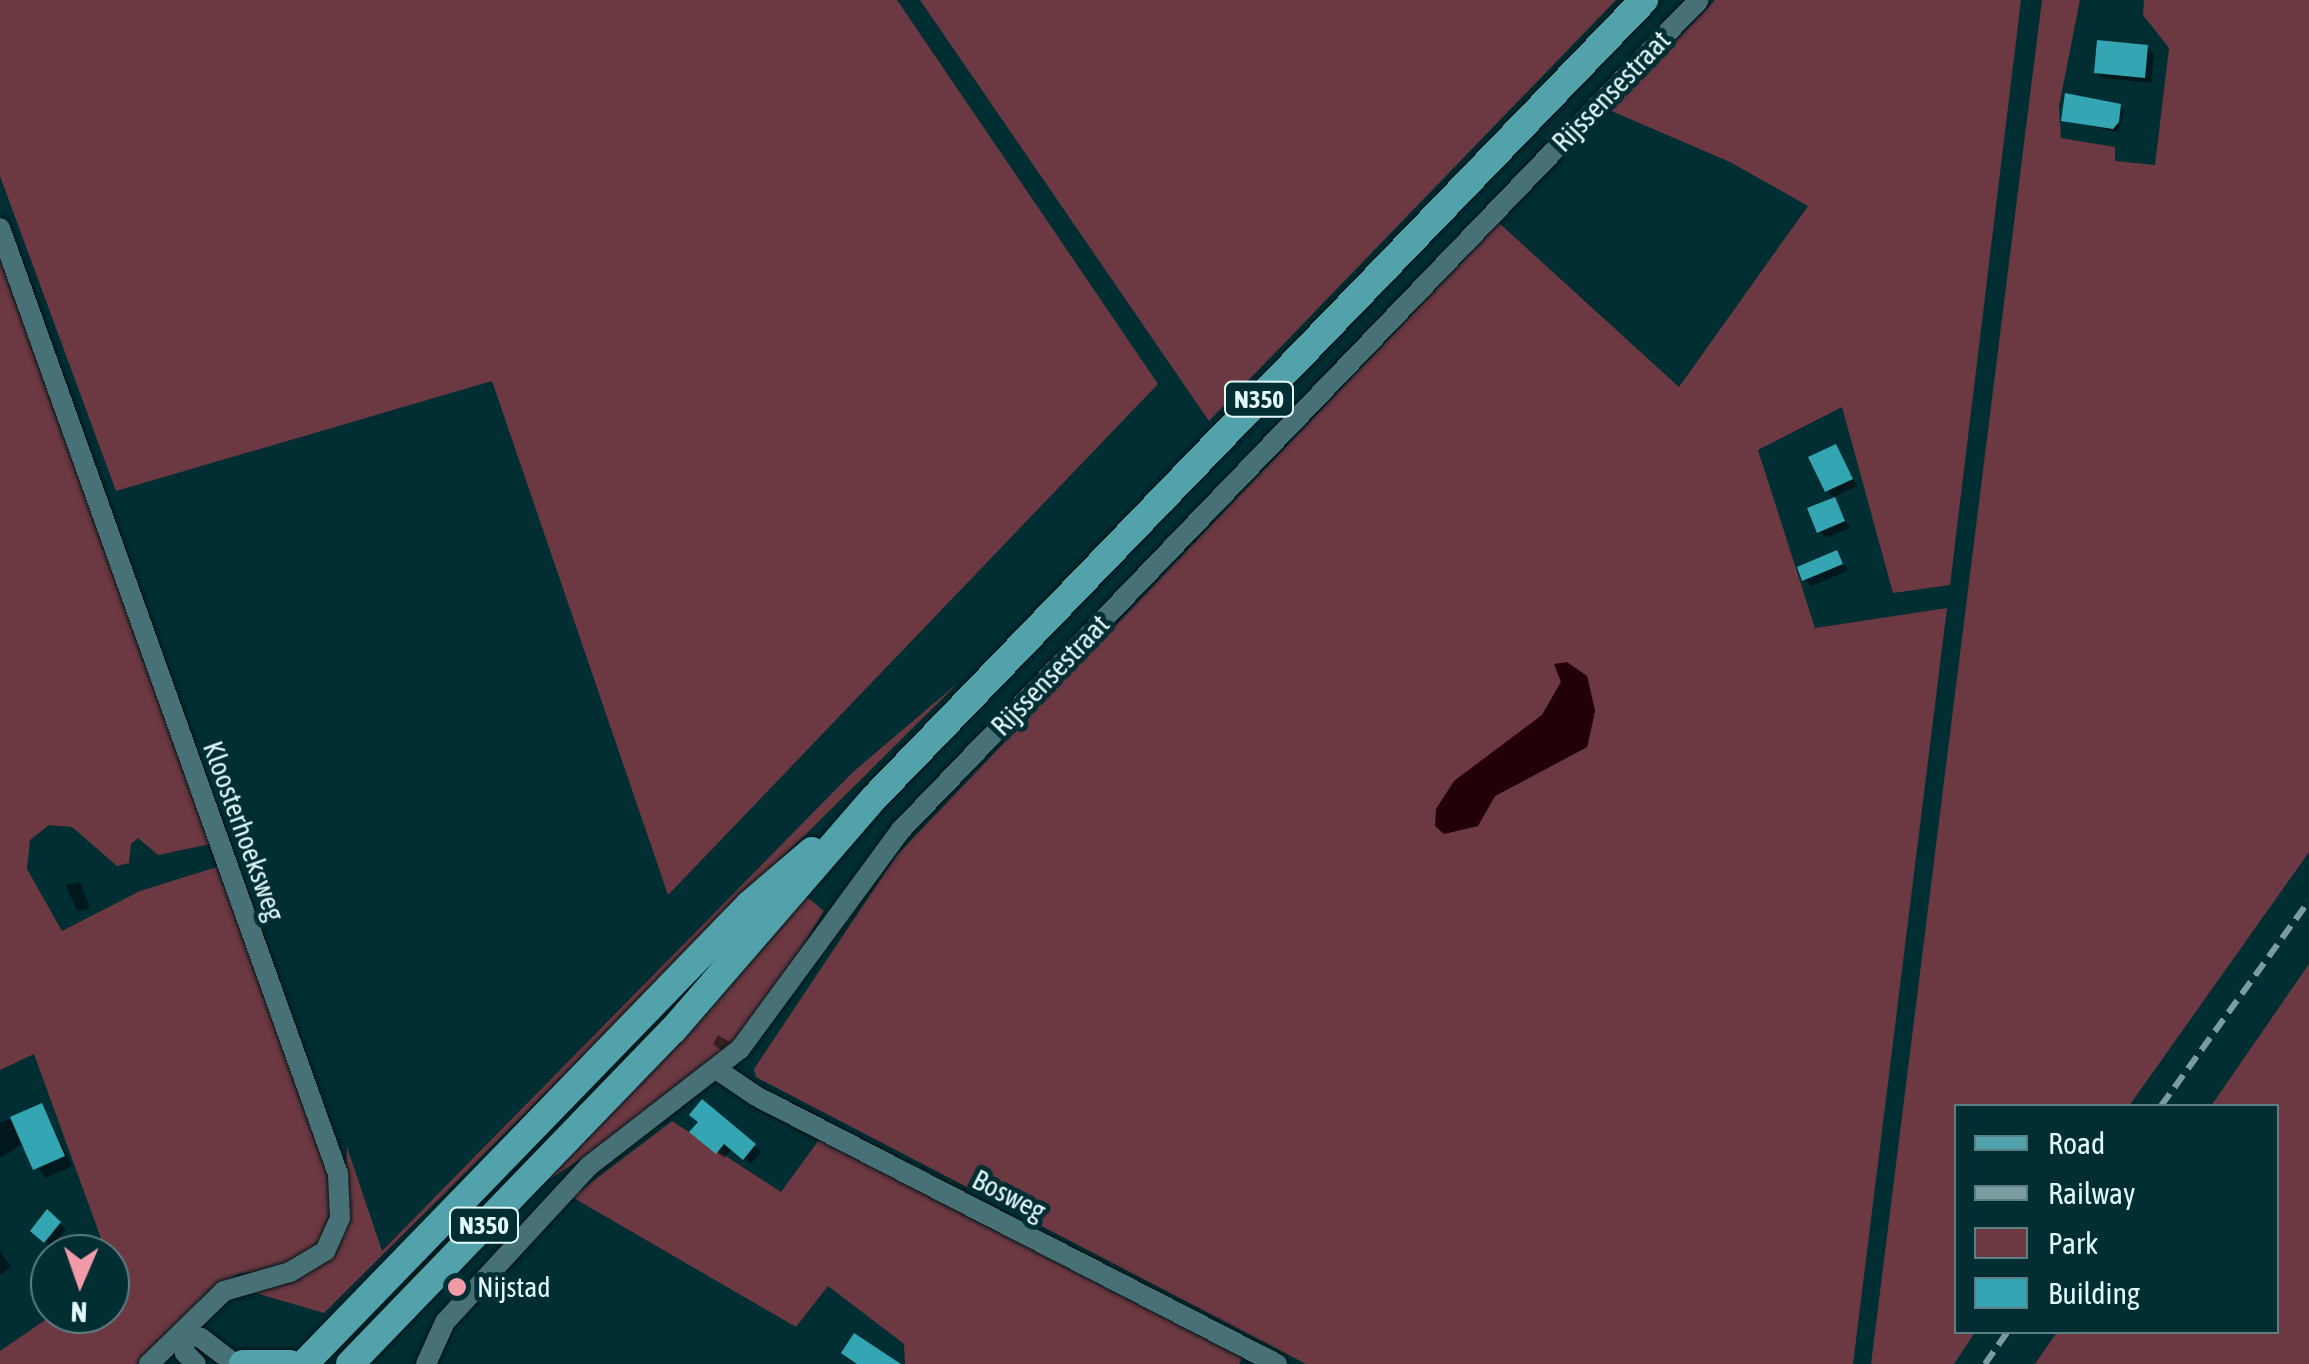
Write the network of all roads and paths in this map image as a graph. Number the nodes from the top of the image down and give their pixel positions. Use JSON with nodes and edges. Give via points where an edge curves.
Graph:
{"nodes":[{"id":1,"x":1644,"y":0,"type":"edge"},
{"id":2,"x":1699,"y":0,"type":"edge"},
{"id":3,"x":0,"y":228,"type":"edge"},
{"id":4,"x":874,"y":798,"type":"junction"},
{"id":5,"x":719,"y":1071,"type":"junction"},
{"id":6,"x":401,"y":1314,"type":"junction"},
{"id":7,"x":182,"y":1333,"type":"junction"},
{"id":8,"x":293,"y":1363,"type":"edge"},
{"id":9,"x":150,"y":1364,"type":"edge"},
{"id":10,"x":196,"y":1364,"type":"edge"},
{"id":11,"x":239,"y":1364,"type":"edge"},
{"id":12,"x":350,"y":1364,"type":"edge"},
{"id":13,"x":368,"y":1364,"type":"edge"},
{"id":14,"x":426,"y":1364,"type":"edge"},
{"id":15,"x":1276,"y":1364,"type":"edge"}],
"edges":[{"from":1,"to":4,"type":"main road","name":"Rijssensestraat","number":"N350"},
{"from":2,"to":5,"type":"street","name":"Rijssensestraat","via":[[901,830]]},
{"from":3,"to":7,"type":"street","name":"Kloosterhoeksweg","via":[[338,1174],[340,1218],[325,1250],[290,1272],[224,1291]]},
{"from":4,"to":6,"type":"main road","name":"Rijssensestraat","number":"N350","via":[[700,1002]]},
{"from":4,"to":8,"type":"main road","name":"Rijssensestraat","number":"N350","via":[[749,905],[381,1286],[350,1302]]},
{"from":5,"to":14,"type":"street","name":"Rijssensestraat","via":[[588,1166],[446,1322]]},
{"from":5,"to":15,"type":"street","name":"Bosweg"},
{"from":6,"to":12,"type":"main road","name":"Rijssensestraat","number":"N350"},
{"from":6,"to":13,"type":"main road","name":"Rijssensestraat","number":"N350"},
{"from":7,"to":9,"type":"street","name":"Kloosterhoeksweg"},
{"from":7,"to":10,"type":"street","via":[[184,1353]]},
{"from":7,"to":11,"type":"street"},
{"from":8,"to":11,"type":"main road"}]}
